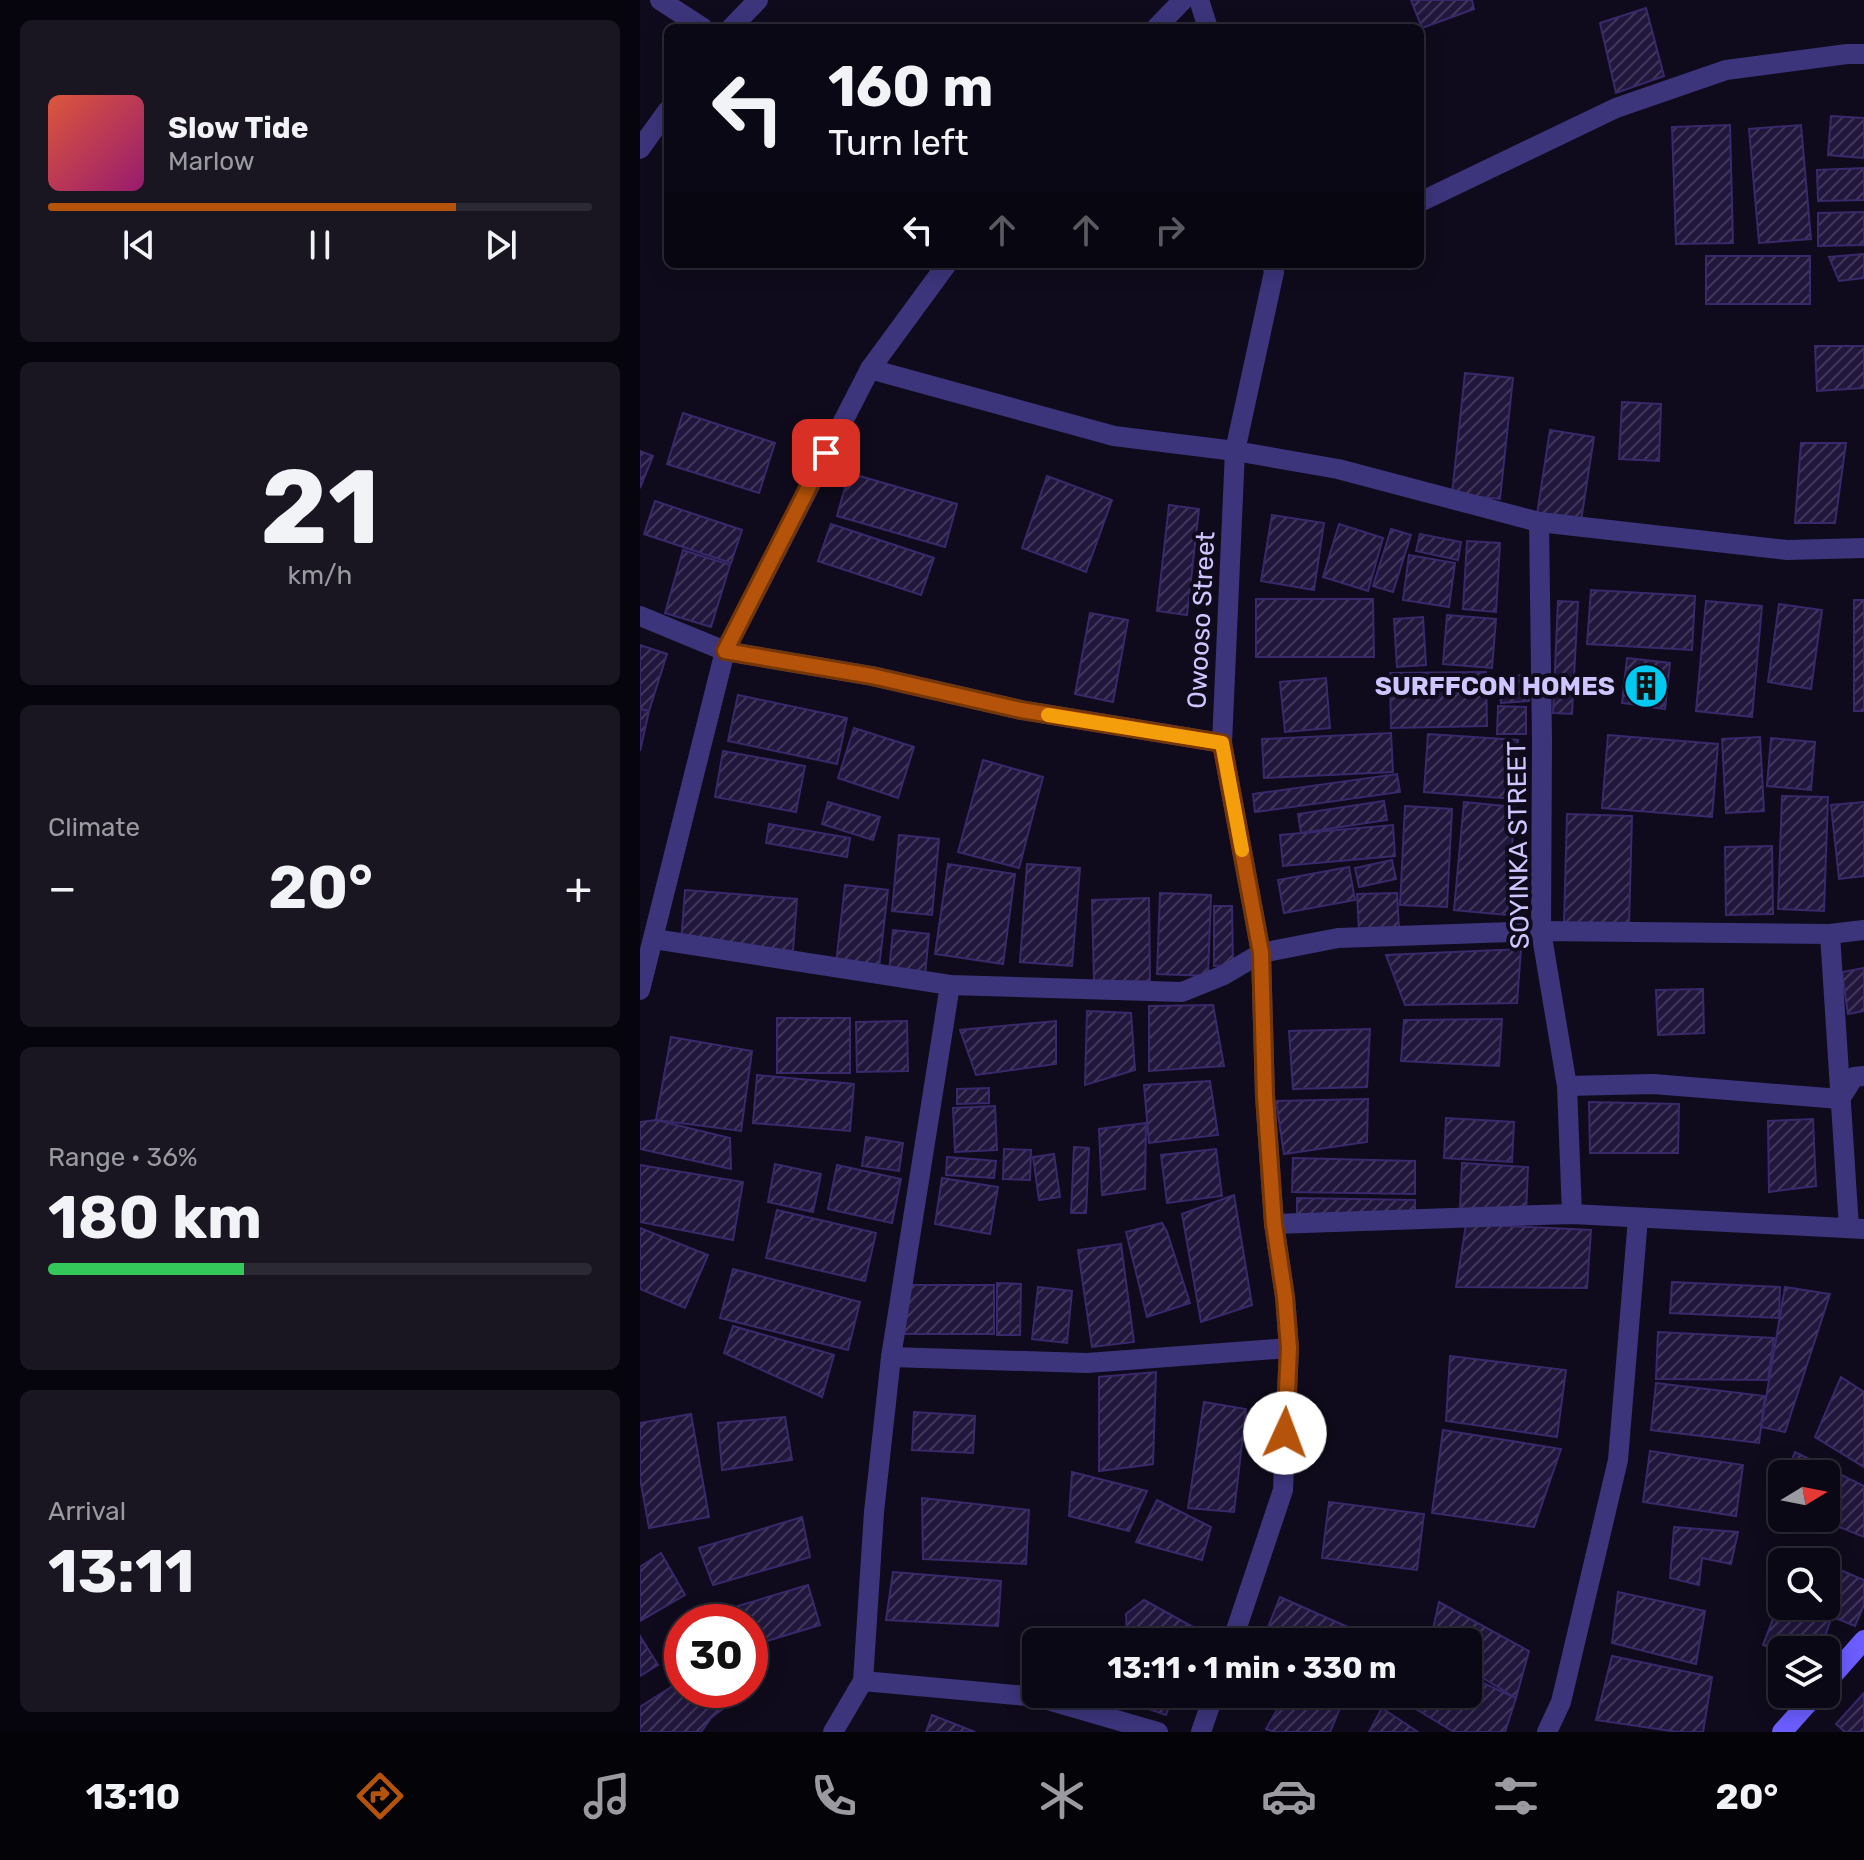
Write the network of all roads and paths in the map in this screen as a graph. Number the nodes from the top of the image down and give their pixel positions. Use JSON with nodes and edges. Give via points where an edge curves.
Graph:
{"nodes":[{"id":1,"x":660,"y":0,"type":"edge"},
{"id":2,"x":758,"y":0,"type":"edge"},
{"id":3,"x":1183,"y":0,"type":"edge"},
{"id":4,"x":1199,"y":0,"type":"edge"},
{"id":5,"x":697,"y":24,"type":"edge"},
{"id":6,"x":735,"y":24,"type":"edge"},
{"id":7,"x":1160,"y":24,"type":"edge"},
{"id":8,"x":1207,"y":24,"type":"edge"},
{"id":9,"x":1864,"y":54,"type":"edge"},
{"id":10,"x":664,"y":116,"type":"edge"},
{"id":11,"x":640,"y":149,"type":"edge"},
{"id":12,"x":1424,"y":200,"type":"edge"},
{"id":13,"x":944,"y":268,"type":"edge"},
{"id":14,"x":1279,"y":268,"type":"edge"},
{"id":15,"x":870,"y":369,"type":"junction"},
{"id":16,"x":1235,"y":451,"type":"junction"},
{"id":17,"x":1539,"y":522,"type":"junction"},
{"id":18,"x":1864,"y":548,"type":"edge"},
{"id":19,"x":640,"y":616,"type":"edge"},
{"id":20,"x":725,"y":651,"type":"junction"},
{"id":21,"x":1222,"y":743,"type":"junction"},
{"id":22,"x":1864,"y":930,"type":"edge"},
{"id":23,"x":1541,"y":931,"type":"junction"},
{"id":24,"x":1830,"y":934,"type":"junction"},
{"id":25,"x":654,"y":939,"type":"junction"},
{"id":26,"x":1261,"y":953,"type":"junction"},
{"id":27,"x":950,"y":985,"type":"junction"},
{"id":28,"x":640,"y":990,"type":"edge"},
{"id":29,"x":1864,"y":1076,"type":"edge"},
{"id":30,"x":1567,"y":1086,"type":"junction"},
{"id":31,"x":1840,"y":1099,"type":"junction"},
{"id":32,"x":1572,"y":1214,"type":"junction"},
{"id":33,"x":1638,"y":1218,"type":"junction"},
{"id":34,"x":1274,"y":1224,"type":"junction"},
{"id":35,"x":1856,"y":1228,"type":"edge"},
{"id":36,"x":1289,"y":1348,"type":"junction"},
{"id":37,"x":891,"y":1357,"type":"junction"},
{"id":38,"x":1237,"y":1628,"type":"edge"},
{"id":39,"x":1864,"y":1640,"type":"edge"},
{"id":40,"x":1840,"y":1667,"type":"edge"},
{"id":41,"x":863,"y":1681,"type":"junction"},
{"id":42,"x":1209,"y":1708,"type":"edge"},
{"id":43,"x":1803,"y":1708,"type":"edge"},
{"id":44,"x":833,"y":1732,"type":"edge"},
{"id":45,"x":1158,"y":1732,"type":"edge"},
{"id":46,"x":1201,"y":1732,"type":"edge"},
{"id":47,"x":1547,"y":1732,"type":"edge"},
{"id":48,"x":1782,"y":1732,"type":"edge"}],
"edges":[{"from":1,"to":5,"type":"street"},
{"from":2,"to":6,"type":"street"},
{"from":3,"to":7,"type":"street"},
{"from":4,"to":8,"type":"street"},
{"from":9,"to":12,"type":"street","via":[[1726,70],[1616,108]]},
{"from":10,"to":11,"type":"street"},
{"from":13,"to":15,"type":"street"},
{"from":14,"to":16,"type":"street","name":"Owooso Street"},
{"from":15,"to":16,"type":"street","via":[[1114,436]]},
{"from":15,"to":20,"type":"street"},
{"from":16,"to":17,"type":"street","via":[[1338,469]]},
{"from":16,"to":21,"type":"street","name":"Owooso Street"},
{"from":17,"to":18,"type":"street","via":[[1787,550]]},
{"from":17,"to":23,"type":"street","name":"SOYINKA STREET"},
{"from":19,"to":20,"type":"street"},
{"from":20,"to":21,"type":"street","via":[[872,676],[1021,710]]},
{"from":20,"to":25,"type":"street"},
{"from":21,"to":26,"type":"street","name":"Owooso Street"},
{"from":22,"to":24,"type":"street"},
{"from":23,"to":24,"type":"street"},
{"from":23,"to":26,"type":"street","via":[[1338,938]]},
{"from":23,"to":30,"type":"street","name":"SOYINKA STREET"},
{"from":24,"to":31,"type":"street"},
{"from":25,"to":27,"type":"street"},
{"from":25,"to":28,"type":"street"},
{"from":26,"to":27,"type":"street","via":[[1182,992]]},
{"from":26,"to":34,"type":"street","name":"Owooso Street"},
{"from":27,"to":37,"type":"street"},
{"from":29,"to":31,"type":"street","via":[[1854,1077]]},
{"from":30,"to":31,"type":"street","via":[[1653,1084]]},
{"from":30,"to":32,"type":"street","name":"SOYINKA STREET"},
{"from":31,"to":35,"type":"street"},
{"from":32,"to":33,"type":"street"},
{"from":32,"to":34,"type":"street"},
{"from":33,"to":35,"type":"street"},
{"from":33,"to":47,"type":"street","via":[[1618,1460],[1561,1702]]},
{"from":34,"to":36,"type":"street","name":"Owooso Street"},
{"from":36,"to":37,"type":"street","via":[[1087,1363]]},
{"from":36,"to":38,"type":"street","name":"Owooso Street","via":[[1283,1490]]},
{"from":37,"to":41,"type":"street"},
{"from":39,"to":40,"type":"street"},
{"from":41,"to":44,"type":"street"},
{"from":41,"to":45,"type":"street","via":[[1037,1697]]},
{"from":42,"to":46,"type":"street"},
{"from":43,"to":48,"type":"street"}]}
